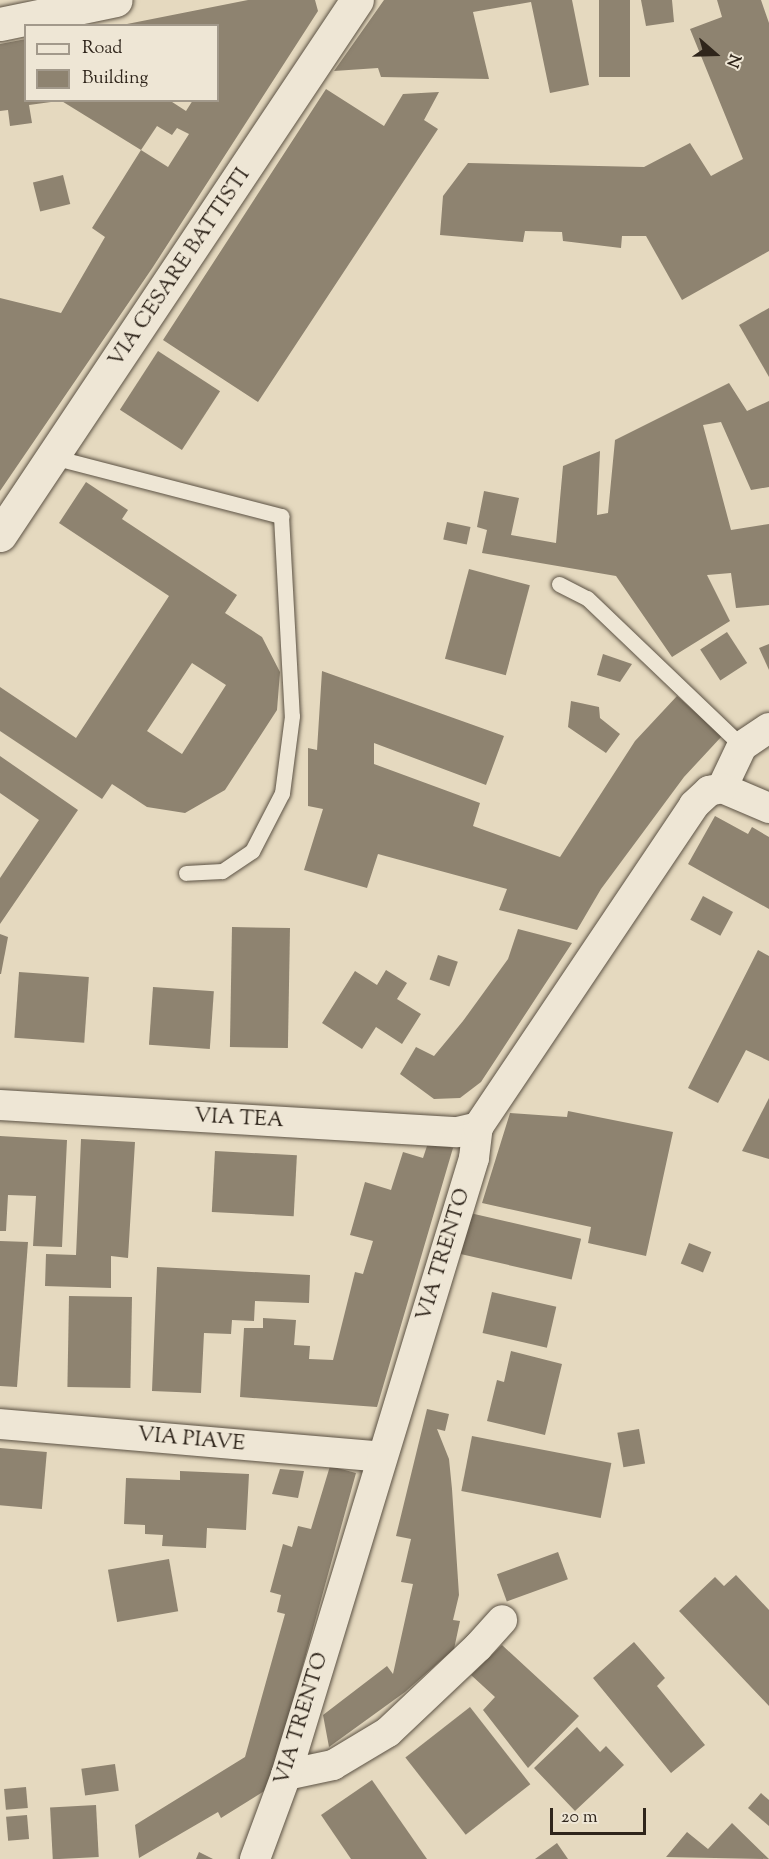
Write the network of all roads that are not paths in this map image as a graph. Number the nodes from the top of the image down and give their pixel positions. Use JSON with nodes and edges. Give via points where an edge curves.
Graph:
{"nodes":[{"id":1,"x":116,"y":0,"type":"edge"},
{"id":2,"x":349,"y":7,"type":"edge"},
{"id":3,"x":0,"y":24,"type":"edge"},
{"id":4,"x":53,"y":457,"type":"junction"},
{"id":5,"x":0,"y":535,"type":"edge"},
{"id":6,"x":559,"y":584,"type":"dead end"},
{"id":7,"x":769,"y":728,"type":"edge"},
{"id":8,"x":742,"y":746,"type":"junction"},
{"id":9,"x":723,"y":788,"type":"junction"},
{"id":10,"x":769,"y":808,"type":"edge"},
{"id":11,"x":186,"y":873,"type":"dead end"},
{"id":12,"x":0,"y":1105,"type":"edge"},
{"id":13,"x":478,"y":1127,"type":"junction"},
{"id":14,"x":0,"y":1424,"type":"edge"},
{"id":15,"x":382,"y":1457,"type":"junction"},
{"id":16,"x":502,"y":1620,"type":"dead end"},
{"id":17,"x":286,"y":1775,"type":"junction"},
{"id":18,"x":255,"y":1859,"type":"edge"}],
"edges":[{"from":1,"to":3,"type":"street"},
{"from":2,"to":4,"type":"street","name":"VIA CESARE BATTISTI"},
{"from":4,"to":5,"type":"street","name":"VIA CESARE BATTISTI"},
{"from":4,"to":11,"type":"lane","via":[[280,516],[292,716],[282,793],[252,851],[222,871]]},
{"from":6,"to":8,"type":"lane","via":[[595,605]]},
{"from":7,"to":8,"type":"street"},
{"from":8,"to":9,"type":"street"},
{"from":9,"to":10,"type":"street"},
{"from":9,"to":13,"type":"street","name":"VIA TRENTO","via":[[709,790],[694,805]]},
{"from":12,"to":13,"type":"street","name":"VIA TEA","via":[[457,1132]]},
{"from":13,"to":15,"type":"street","name":"VIA TRENTO","via":[[474,1158]]},
{"from":14,"to":15,"type":"street","name":"VIA PIAVE"},
{"from":15,"to":17,"type":"street","name":"VIA TRENTO"},
{"from":16,"to":17,"type":"street","via":[[388,1732],[333,1765]]},
{"from":17,"to":18,"type":"street","name":"VIA TRENTO"}]}
